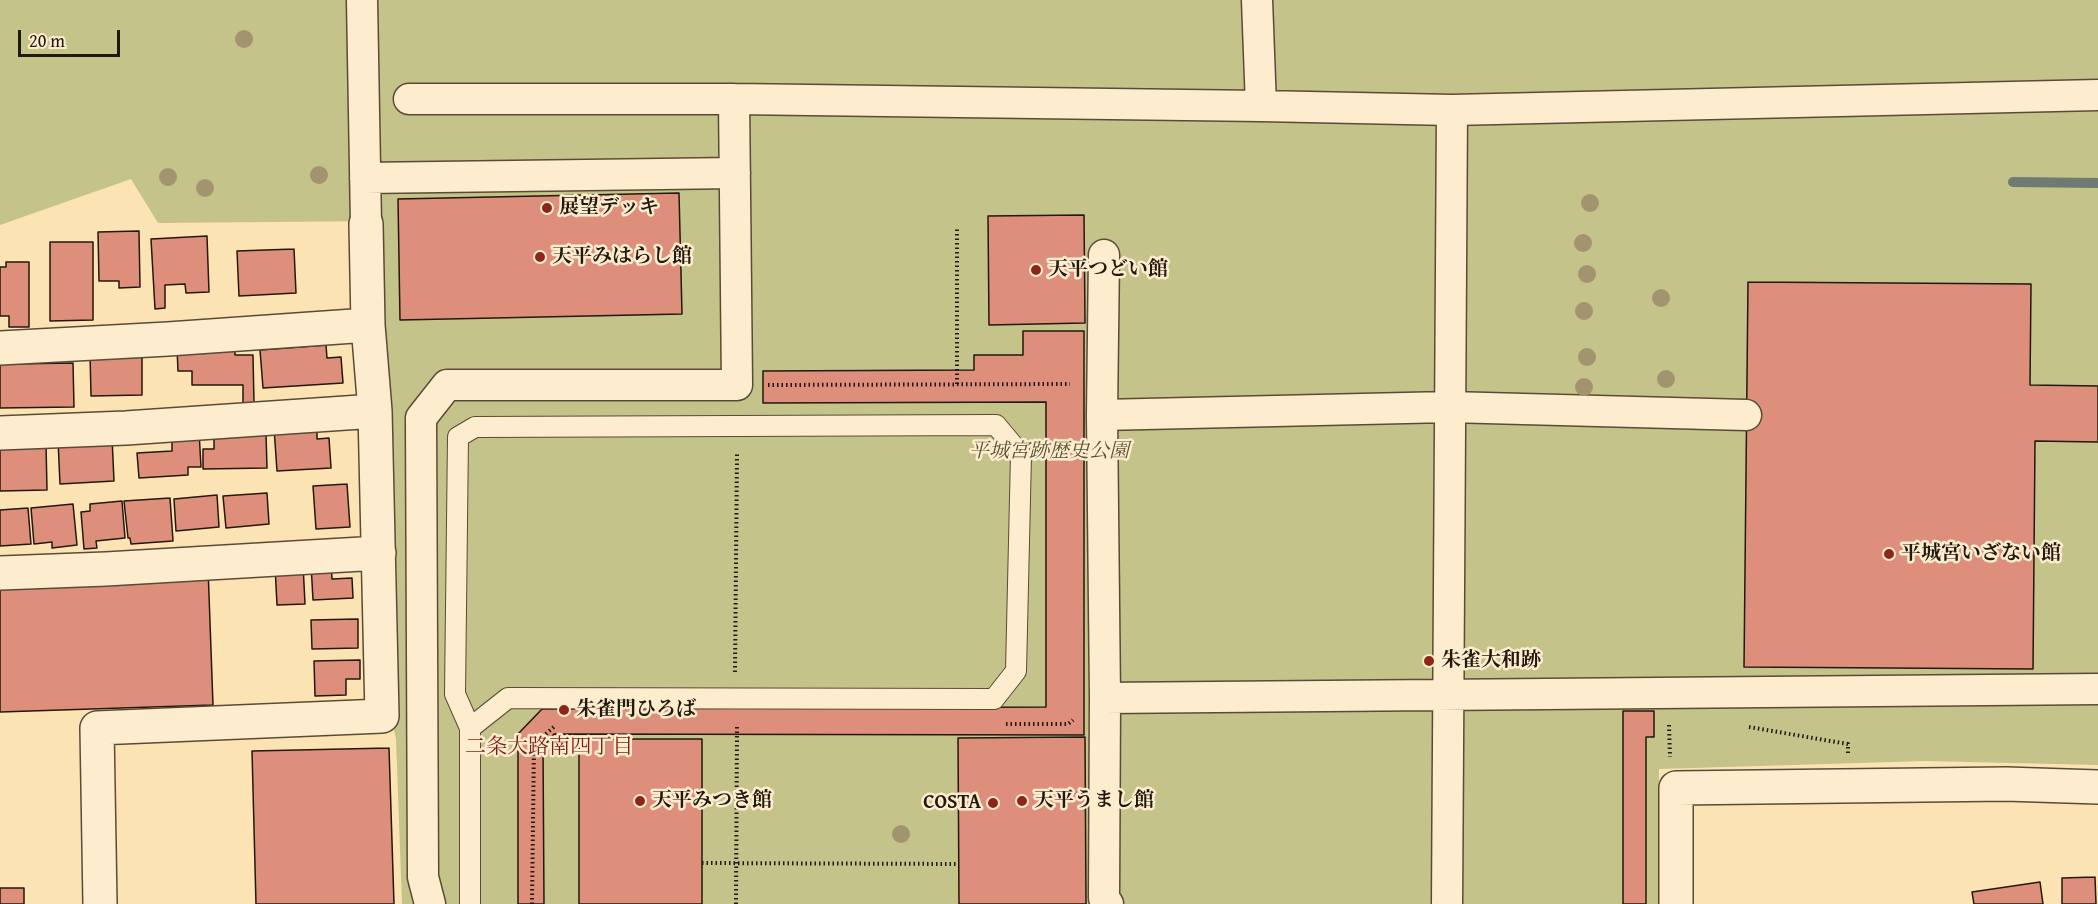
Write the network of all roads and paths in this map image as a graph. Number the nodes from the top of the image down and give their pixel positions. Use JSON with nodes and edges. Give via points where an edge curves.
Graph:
{"nodes":[{"id":1,"x":362,"y":0,"type":"edge"},
{"id":2,"x":1257,"y":0,"type":"edge"},
{"id":3,"x":2098,"y":95,"type":"edge"},
{"id":4,"x":409,"y":99,"type":"dead end"},
{"id":5,"x":734,"y":99,"type":"junction"},
{"id":6,"x":1261,"y":106,"type":"junction"},
{"id":7,"x":1452,"y":110,"type":"junction"},
{"id":8,"x":735,"y":173,"type":"junction"},
{"id":9,"x":365,"y":178,"type":"junction"},
{"id":10,"x":366,"y":224,"type":"joint"},
{"id":11,"x":957,"y":230,"type":"dead end"},
{"id":12,"x":1104,"y":255,"type":"dead end"},
{"id":13,"x":368,"y":325,"type":"junction"},
{"id":14,"x":0,"y":348,"type":"edge"},
{"id":15,"x":1103,"y":383,"type":"junction"},
{"id":16,"x":957,"y":384,"type":"junction"},
{"id":17,"x":737,"y":385,"type":"junction"},
{"id":18,"x":1449,"y":407,"type":"junction"},
{"id":19,"x":375,"y":411,"type":"junction"},
{"id":20,"x":1102,"y":414,"type":"junction"},
{"id":21,"x":1746,"y":414,"type":"dead end"},
{"id":22,"x":0,"y":433,"type":"edge"},
{"id":23,"x":737,"y":445,"type":"dead end"},
{"id":24,"x":379,"y":553,"type":"junction"},
{"id":25,"x":0,"y":573,"type":"edge"},
{"id":26,"x":735,"y":681,"type":"dead end"},
{"id":27,"x":2098,"y":688,"type":"edge"},
{"id":28,"x":1667,"y":692,"type":"junction"},
{"id":29,"x":1448,"y":693,"type":"junction"},
{"id":30,"x":1105,"y":698,"type":"junction"},
{"id":31,"x":749,"y":724,"type":"dead end"},
{"id":32,"x":997,"y":724,"type":"dead end"},
{"id":33,"x":566,"y":726,"type":"dead end"},
{"id":34,"x":1747,"y":726,"type":"dead end"},
{"id":35,"x":470,"y":728,"type":"junction"},
{"id":36,"x":1848,"y":786,"type":"junction"},
{"id":37,"x":2098,"y":787,"type":"edge"},
{"id":38,"x":1677,"y":788,"type":"junction"},
{"id":39,"x":736,"y":862,"type":"junction"},
{"id":40,"x":702,"y":863,"type":"dead end"},
{"id":41,"x":958,"y":864,"type":"dead end"},
{"id":42,"x":100,"y":904,"type":"edge"},
{"id":43,"x":430,"y":904,"type":"edge"},
{"id":44,"x":470,"y":904,"type":"edge"},
{"id":45,"x":532,"y":904,"type":"edge"},
{"id":46,"x":736,"y":904,"type":"edge"},
{"id":47,"x":1108,"y":904,"type":"edge"},
{"id":48,"x":1447,"y":904,"type":"edge"},
{"id":49,"x":1676,"y":904,"type":"edge"}],
"edges":[{"from":1,"to":9,"type":"street"},
{"from":2,"to":6,"type":"street"},
{"from":3,"to":7,"type":"street"},
{"from":4,"to":5,"type":"street"},
{"from":5,"to":6,"type":"street"},
{"from":5,"to":8,"type":"street"},
{"from":6,"to":7,"type":"street"},
{"from":7,"to":18,"type":"street"},
{"from":8,"to":9,"type":"street"},
{"from":8,"to":17,"type":"street"},
{"from":9,"to":10,"type":"street"},
{"from":10,"to":13,"type":"street"},
{"from":11,"to":16,"type":"path"},
{"from":12,"to":15,"type":"street"},
{"from":13,"to":14,"type":"street"},
{"from":13,"to":19,"type":"street"},
{"from":15,"to":16,"type":"path"},
{"from":15,"to":20,"type":"street"},
{"from":16,"to":17,"type":"path"},
{"from":17,"to":43,"type":"street","via":[[447,385],[421,418],[423,878]]},
{"from":18,"to":20,"type":"street"},
{"from":18,"to":21,"type":"street"},
{"from":18,"to":29,"type":"street"},
{"from":19,"to":22,"type":"street"},
{"from":19,"to":24,"type":"street"},
{"from":20,"to":30,"type":"street"},
{"from":23,"to":26,"type":"path"},
{"from":24,"to":25,"type":"street"},
{"from":24,"to":42,"type":"street","via":[[382,716],[97,728]]},
{"from":27,"to":28,"type":"street"},
{"from":28,"to":29,"type":"street"},
{"from":28,"to":38,"type":"path","via":[[1670,781]]},
{"from":29,"to":30,"type":"street"},
{"from":29,"to":48,"type":"street"},
{"from":30,"to":32,"type":"path","via":[[1068,724]]},
{"from":30,"to":47,"type":"street","via":[[1104,898]]},
{"from":31,"to":39,"type":"path","via":[[737,724]]},
{"from":33,"to":45,"type":"path","via":[[555,726],[534,744]]},
{"from":34,"to":36,"type":"path","via":[[1848,744]]},
{"from":35,"to":35,"type":"lane","via":[[455,694],[458,437],[475,427],[996,425],[1022,455],[1016,671],[994,699],[508,698]]},
{"from":35,"to":44,"type":"lane"},
{"from":36,"to":37,"type":"street"},
{"from":36,"to":38,"type":"street"},
{"from":38,"to":49,"type":"street"},
{"from":39,"to":40,"type":"path"},
{"from":39,"to":41,"type":"path"},
{"from":39,"to":46,"type":"path"}]}
